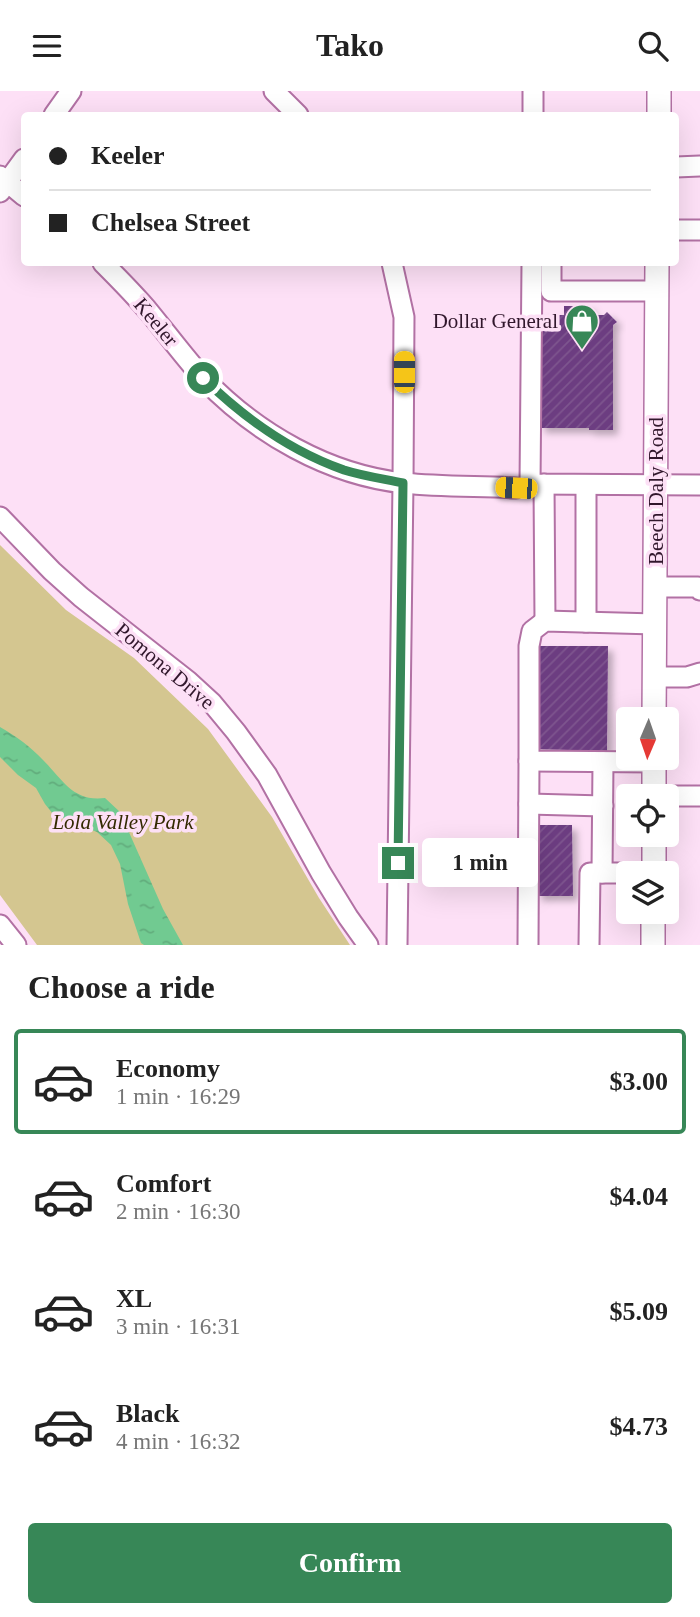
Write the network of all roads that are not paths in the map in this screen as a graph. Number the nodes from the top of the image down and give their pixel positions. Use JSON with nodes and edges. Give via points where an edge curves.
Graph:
{"nodes":[{"id":1,"x":71,"y":91,"type":"edge"},
{"id":2,"x":274,"y":91,"type":"edge"},
{"id":3,"x":533,"y":91,"type":"edge"},
{"id":4,"x":659,"y":91,"type":"edge"},
{"id":5,"x":56,"y":112,"type":"edge"},
{"id":6,"x":295,"y":112,"type":"edge"},
{"id":7,"x":533,"y":112,"type":"edge"},
{"id":8,"x":659,"y":112,"type":"edge"},
{"id":9,"x":21,"y":162,"type":"edge"},
{"id":10,"x":700,"y":166,"type":"edge"},
{"id":11,"x":679,"y":167,"type":"edge"},
{"id":12,"x":3,"y":183,"type":"edge"},
{"id":13,"x":21,"y":193,"type":"edge"},
{"id":14,"x":679,"y":230,"type":"edge"},
{"id":15,"x":700,"y":230,"type":"edge"},
{"id":16,"x":106,"y":266,"type":"edge"},
{"id":17,"x":393,"y":266,"type":"edge"},
{"id":18,"x":532,"y":266,"type":"edge"},
{"id":19,"x":551,"y":266,"type":"edge"},
{"id":20,"x":657,"y":266,"type":"edge"},
{"id":21,"x":657,"y":291,"type":"junction"},
{"id":22,"x":403,"y":483,"type":"junction"},
{"id":23,"x":530,"y":485,"type":"junction"},
{"id":24,"x":586,"y":485,"type":"junction"},
{"id":25,"x":656,"y":485,"type":"junction"},
{"id":26,"x":700,"y":485,"type":"edge"},
{"id":27,"x":0,"y":517,"type":"edge"},
{"id":28,"x":655,"y":587,"type":"junction"},
{"id":29,"x":699,"y":587,"type":"edge"},
{"id":30,"x":545,"y":621,"type":"junction"},
{"id":31,"x":586,"y":622,"type":"junction"},
{"id":32,"x":655,"y":624,"type":"junction"},
{"id":33,"x":700,"y":673,"type":"edge"},
{"id":34,"x":655,"y":677,"type":"junction"},
{"id":35,"x":654,"y":707,"type":"edge"},
{"id":36,"x":529,"y":761,"type":"junction"},
{"id":37,"x":616,"y":761,"type":"edge"},
{"id":38,"x":603,"y":762,"type":"junction"},
{"id":39,"x":679,"y":796,"type":"edge"},
{"id":40,"x":700,"y":796,"type":"edge"},
{"id":41,"x":528,"y":804,"type":"junction"},
{"id":42,"x":603,"y":806,"type":"junction"},
{"id":43,"x":602,"y":873,"type":"junction"},
{"id":44,"x":616,"y":873,"type":"edge"},
{"id":45,"x":653,"y":924,"type":"edge"},
{"id":46,"x":0,"y":925,"type":"edge"},
{"id":47,"x":16,"y":945,"type":"edge"},
{"id":48,"x":368,"y":945,"type":"edge"},
{"id":49,"x":397,"y":945,"type":"edge"},
{"id":50,"x":528,"y":945,"type":"edge"},
{"id":51,"x":589,"y":945,"type":"edge"},
{"id":52,"x":653,"y":945,"type":"edge"}],
"edges":[{"from":1,"to":5,"type":"street"},
{"from":2,"to":6,"type":"street"},
{"from":3,"to":7,"type":"street"},
{"from":4,"to":8,"type":"main road"},
{"from":9,"to":12,"type":"street"},
{"from":10,"to":11,"type":"street"},
{"from":12,"to":13,"type":"street"},
{"from":14,"to":15,"type":"street"},
{"from":16,"to":22,"type":"street","name":"Keeler","via":[[203,378],[247,418],[328,464]]},
{"from":17,"to":22,"type":"street","via":[[404,317]]},
{"from":18,"to":23,"type":"street"},
{"from":19,"to":21,"type":"street","via":[[551,291]]},
{"from":20,"to":21,"type":"main road","name":"Beech Daly Road"},
{"from":21,"to":25,"type":"main road","name":"Beech Daly Road"},
{"from":22,"to":23,"type":"street","name":"Keeler"},
{"from":22,"to":49,"type":"street"},
{"from":23,"to":24,"type":"street","name":"Keeler"},
{"from":23,"to":30,"type":"street"},
{"from":24,"to":25,"type":"street","name":"Keeler"},
{"from":24,"to":31,"type":"street"},
{"from":25,"to":26,"type":"street","name":"Keeler"},
{"from":25,"to":28,"type":"main road","name":"Beech Daly Road"},
{"from":27,"to":48,"type":"street","name":"Pomona Drive","via":[[71,588],[212,703],[267,775],[321,873]]},
{"from":28,"to":29,"type":"street"},
{"from":28,"to":32,"type":"main road","name":"Beech Daly Road"},
{"from":30,"to":31,"type":"street"},
{"from":30,"to":36,"type":"street","via":[[530,638]]},
{"from":31,"to":32,"type":"street"},
{"from":32,"to":34,"type":"main road","name":"Beech Daly Road"},
{"from":33,"to":34,"type":"street"},
{"from":34,"to":35,"type":"main road","name":"Beech Daly Road"},
{"from":36,"to":38,"type":"street"},
{"from":36,"to":41,"type":"street"},
{"from":37,"to":38,"type":"street"},
{"from":38,"to":42,"type":"street"},
{"from":39,"to":40,"type":"street"},
{"from":41,"to":42,"type":"street"},
{"from":41,"to":50,"type":"street"},
{"from":42,"to":43,"type":"street"},
{"from":43,"to":44,"type":"street"},
{"from":43,"to":51,"type":"street","via":[[590,873]]},
{"from":45,"to":52,"type":"main road"},
{"from":46,"to":47,"type":"street"}]}
